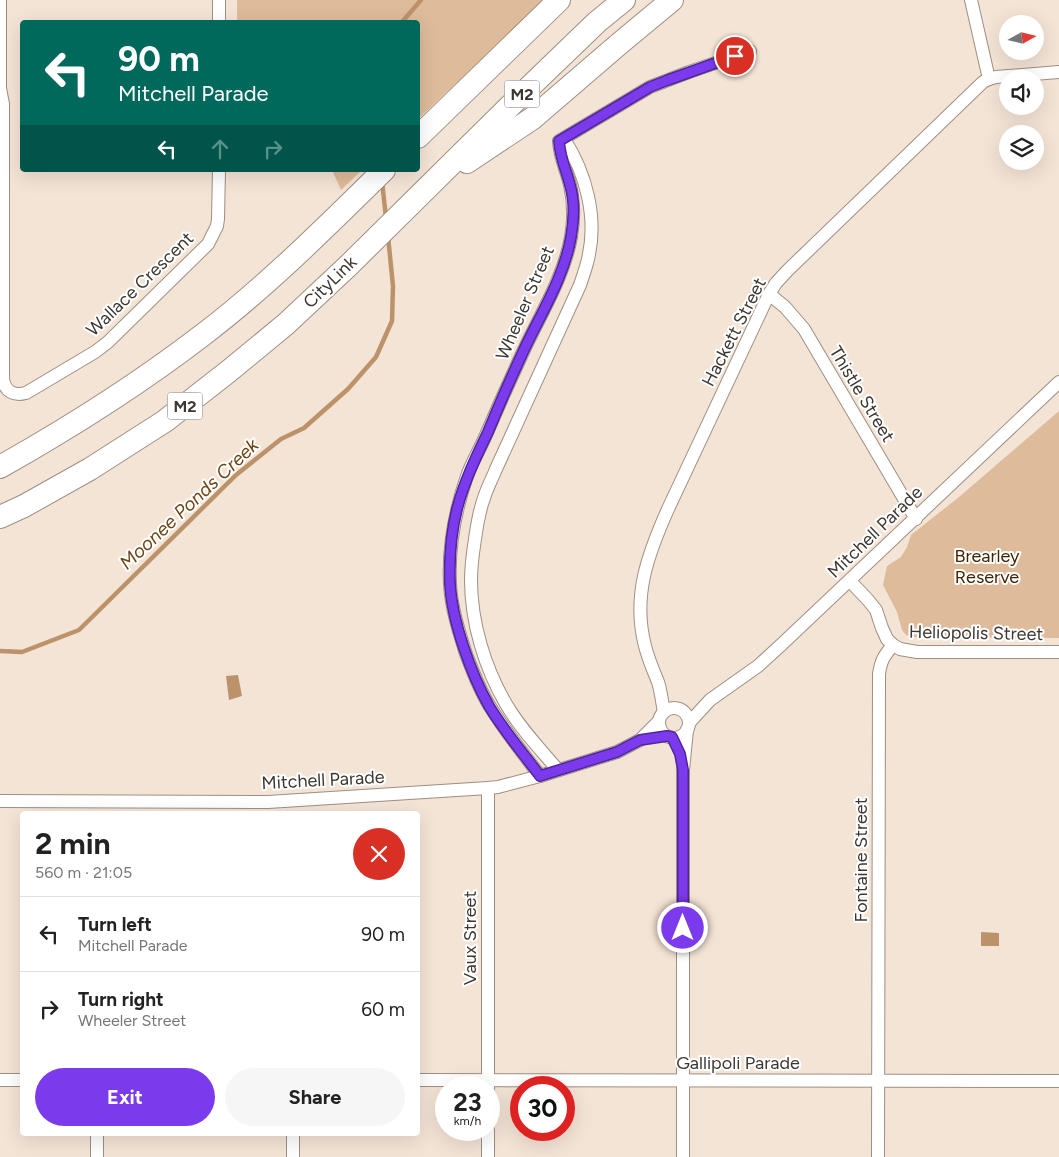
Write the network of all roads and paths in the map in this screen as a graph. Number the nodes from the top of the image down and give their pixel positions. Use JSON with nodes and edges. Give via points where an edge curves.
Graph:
{"nodes":[{"id":1,"x":0,"y":0,"type":"edge"},
{"id":2,"x":219,"y":0,"type":"edge"},
{"id":3,"x":559,"y":0,"type":"edge"},
{"id":4,"x":624,"y":0,"type":"edge"},
{"id":5,"x":672,"y":0,"type":"edge"},
{"id":6,"x":971,"y":0,"type":"edge"},
{"id":7,"x":219,"y":20,"type":"edge"},
{"id":8,"x":750,"y":51,"type":"dead end"},
{"id":9,"x":1059,"y":72,"type":"edge"},
{"id":10,"x":989,"y":78,"type":"junction"},
{"id":11,"x":0,"y":88,"type":"edge"},
{"id":12,"x":420,"y":135,"type":"edge"},
{"id":13,"x":562,"y":140,"type":"junction"},
{"id":14,"x":218,"y":172,"type":"edge"},
{"id":15,"x":382,"y":172,"type":"edge"},
{"id":16,"x":422,"y":191,"type":"junction"},
{"id":17,"x":769,"y":294,"type":"junction"},
{"id":18,"x":1059,"y":382,"type":"edge"},
{"id":19,"x":0,"y":467,"type":"edge"},
{"id":20,"x":0,"y":517,"type":"edge"},
{"id":21,"x":916,"y":519,"type":"junction"},
{"id":22,"x":850,"y":581,"type":"junction"},
{"id":23,"x":893,"y":645,"type":"junction"},
{"id":24,"x":1059,"y":652,"type":"edge"},
{"id":25,"x":658,"y":683,"type":"junction"},
{"id":26,"x":710,"y":700,"type":"junction"},
{"id":27,"x":679,"y":709,"type":"junction"},
{"id":28,"x":661,"y":716,"type":"junction"},
{"id":29,"x":688,"y":727,"type":"junction"},
{"id":30,"x":669,"y":737,"type":"junction"},
{"id":31,"x":640,"y":740,"type":"junction"},
{"id":32,"x":558,"y":770,"type":"junction"},
{"id":33,"x":683,"y":770,"type":"junction"},
{"id":34,"x":540,"y":776,"type":"junction"},
{"id":35,"x":488,"y":788,"type":"junction"},
{"id":36,"x":0,"y":801,"type":"edge"},
{"id":37,"x":294,"y":807,"type":"edge"},
{"id":38,"x":98,"y":808,"type":"edge"},
{"id":39,"x":488,"y":1076,"type":"edge"},
{"id":40,"x":0,"y":1080,"type":"edge"},
{"id":41,"x":20,"y":1080,"type":"edge"},
{"id":42,"x":420,"y":1080,"type":"edge"},
{"id":43,"x":683,"y":1080,"type":"junction"},
{"id":44,"x":878,"y":1080,"type":"junction"},
{"id":45,"x":435,"y":1081,"type":"edge"},
{"id":46,"x":1059,"y":1081,"type":"edge"},
{"id":47,"x":500,"y":1084,"type":"edge"},
{"id":48,"x":97,"y":1136,"type":"edge"},
{"id":49,"x":293,"y":1136,"type":"edge"},
{"id":50,"x":488,"y":1141,"type":"edge"},
{"id":51,"x":97,"y":1157,"type":"edge"},
{"id":52,"x":293,"y":1157,"type":"edge"},
{"id":53,"x":488,"y":1157,"type":"edge"},
{"id":54,"x":683,"y":1157,"type":"edge"},
{"id":55,"x":878,"y":1157,"type":"edge"}],
"edges":[{"from":1,"to":11,"type":"street","name":"Wallace Crescent"},
{"from":2,"to":7,"type":"street"},
{"from":3,"to":12,"type":"highway","number":"M2"},
{"from":4,"to":16,"type":"highway","name":"CityLink","number":"M2"},
{"from":5,"to":16,"type":"highway","via":[[533,118]]},
{"from":6,"to":10,"type":"street"},
{"from":8,"to":13,"type":"street","via":[[650,87]]},
{"from":9,"to":10,"type":"street"},
{"from":10,"to":17,"type":"street","name":"Hackett Street","via":[[787,271]]},
{"from":11,"to":14,"type":"street","name":"Wallace Crescent","via":[[3,104],[3,379],[4,386],[11,393],[26,393],[103,346],[208,244],[218,226]]},
{"from":13,"to":32,"type":"street","via":[[579,169],[590,205],[592,220],[588,259],[580,285],[484,499],[476,527],[471,580],[475,624],[498,689],[527,734]]},
{"from":13,"to":34,"type":"street","name":"Wheeler Street","via":[[560,153],[573,199],[571,239],[560,275],[468,475],[457,510],[450,559],[454,610],[474,677],[489,706]]},
{"from":15,"to":19,"type":"highway","number":"M2","via":[[268,281],[205,333],[136,384]]},
{"from":16,"to":20,"type":"highway","name":"CityLink","number":"M2","via":[[349,265],[230,371],[165,421],[90,469]]},
{"from":17,"to":21,"type":"street","name":"Thistle Street","via":[[804,329]]},
{"from":17,"to":25,"type":"street","name":"Hackett Street","via":[[649,555],[640,605],[641,624],[644,644]]},
{"from":18,"to":21,"type":"street","name":"Mitchell Parade"},
{"from":21,"to":22,"type":"street","name":"Mitchell Parade"},
{"from":22,"to":23,"type":"street","via":[[876,610],[887,639]]},
{"from":22,"to":26,"type":"street","name":"Mitchell Parade","via":[[758,666]]},
{"from":23,"to":24,"type":"street","name":"Heliopolis Street","via":[[917,652]]},
{"from":23,"to":44,"type":"street","name":"Fontaine Street","via":[[882,658],[879,674]]},
{"from":25,"to":27,"type":"street","name":"Hackett Street"},
{"from":25,"to":28,"type":"street","name":"Hackett Street"},
{"from":26,"to":27,"type":"street","name":"Mitchell Parade"},
{"from":26,"to":29,"type":"street","name":"Mitchell Parade"},
{"from":27,"to":28,"type":"street","via":[[668,709]]},
{"from":27,"to":29,"type":"street","via":[[687,715]]},
{"from":28,"to":30,"type":"street","via":[[661,730]]},
{"from":28,"to":31,"type":"street","name":"Mitchell Parade"},
{"from":29,"to":30,"type":"street","via":[[680,736]]},
{"from":29,"to":33,"type":"street"},
{"from":30,"to":31,"type":"street","name":"Mitchell Parade"},
{"from":30,"to":33,"type":"street","via":[[680,754]]},
{"from":31,"to":32,"type":"street","name":"Mitchell Parade","via":[[617,752]]},
{"from":32,"to":34,"type":"street","name":"Mitchell Parade"},
{"from":33,"to":43,"type":"street"},
{"from":34,"to":35,"type":"street","name":"Mitchell Parade"},
{"from":35,"to":37,"type":"street","name":"Mitchell Parade"},
{"from":35,"to":39,"type":"street","name":"Vaux Street"},
{"from":36,"to":38,"type":"street","name":"Mitchell Parade"},
{"from":37,"to":38,"type":"street","name":"Mitchell Parade","via":[[234,802]]},
{"from":40,"to":41,"type":"street"},
{"from":42,"to":45,"type":"street","name":"Gallipoli Parade"},
{"from":43,"to":44,"type":"street","name":"Gallipoli Parade"},
{"from":43,"to":47,"type":"street","name":"Gallipoli Parade"},
{"from":43,"to":54,"type":"street"},
{"from":44,"to":46,"type":"street","name":"Gallipoli Parade"},
{"from":44,"to":55,"type":"street","name":"Fontaine Street"},
{"from":48,"to":51,"type":"street"},
{"from":49,"to":52,"type":"street"},
{"from":50,"to":53,"type":"street"}]}
